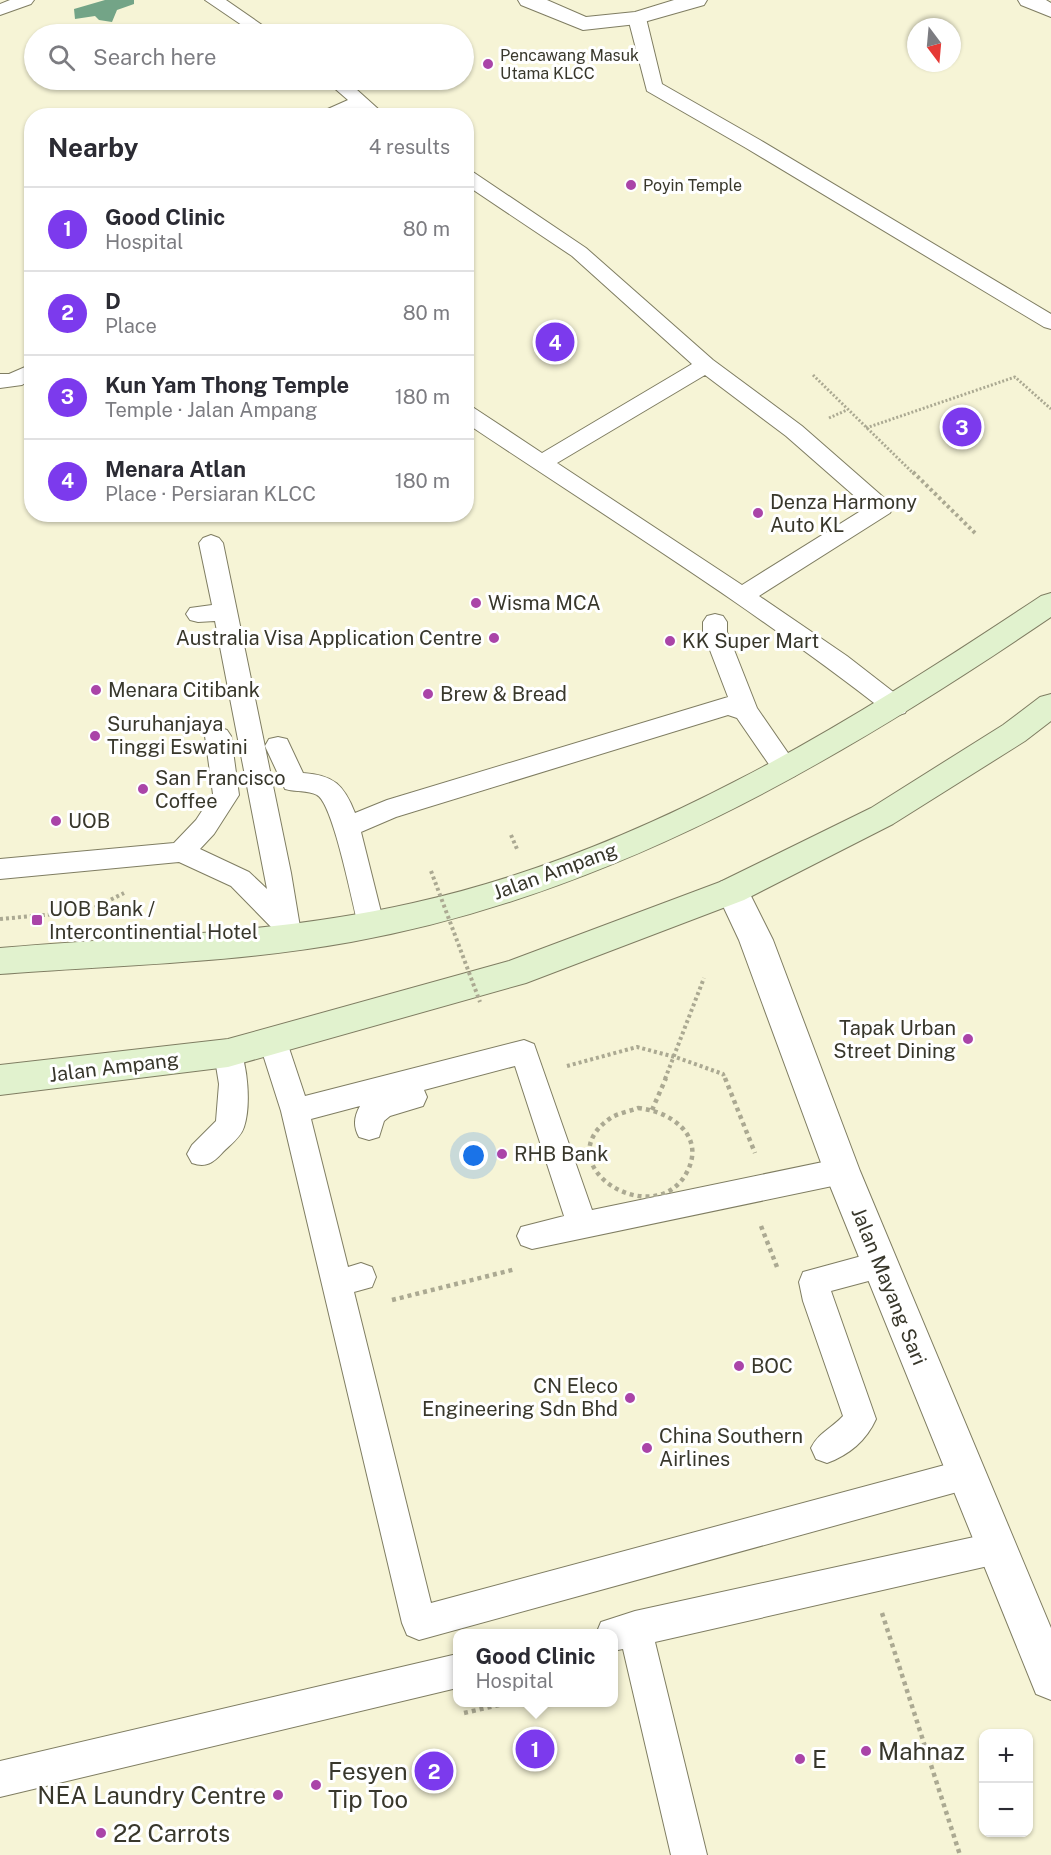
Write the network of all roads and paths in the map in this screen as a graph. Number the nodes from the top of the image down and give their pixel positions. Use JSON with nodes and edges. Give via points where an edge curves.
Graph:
{"nodes":[{"id":1,"x":25,"y":0,"type":"edge"},
{"id":2,"x":214,"y":0,"type":"edge"},
{"id":3,"x":529,"y":0,"type":"edge"},
{"id":4,"x":696,"y":0,"type":"edge"},
{"id":5,"x":1029,"y":0,"type":"edge"},
{"id":6,"x":632,"y":9,"type":"edge"},
{"id":7,"x":0,"y":10,"type":"edge"},
{"id":8,"x":1051,"y":11,"type":"edge"},
{"id":9,"x":251,"y":24,"type":"edge"},
{"id":10,"x":350,"y":90,"type":"edge"},
{"id":11,"x":358,"y":103,"type":"junction"},
{"id":12,"x":346,"y":108,"type":"edge"},
{"id":13,"x":365,"y":108,"type":"edge"},
{"id":14,"x":474,"y":181,"type":"edge"},
{"id":15,"x":1051,"y":323,"type":"edge"},
{"id":16,"x":706,"y":365,"type":"junction"},
{"id":17,"x":24,"y":374,"type":"edge"},
{"id":18,"x":813,"y":375,"type":"dead end"},
{"id":19,"x":0,"y":381,"type":"edge"},
{"id":20,"x":1051,"y":410,"type":"edge"},
{"id":21,"x":474,"y":419,"type":"edge"},
{"id":22,"x":866,"y":428,"type":"junction"},
{"id":23,"x":541,"y":463,"type":"junction"},
{"id":24,"x":977,"y":535,"type":"dead end"},
{"id":25,"x":211,"y":543,"type":"dead end"},
{"id":26,"x":742,"y":596,"type":"junction"},
{"id":27,"x":1051,"y":603,"type":"edge"},
{"id":28,"x":225,"y":612,"type":"junction"},
{"id":29,"x":198,"y":614,"type":"dead end"},
{"id":30,"x":715,"y":622,"type":"dead end"},
{"id":31,"x":1051,"y":705,"type":"edge"},
{"id":32,"x":896,"y":707,"type":"junction"},
{"id":33,"x":746,"y":711,"type":"junction"},
{"id":34,"x":218,"y":736,"type":"dead end"},
{"id":35,"x":278,"y":746,"type":"dead end"},
{"id":36,"x":786,"y":769,"type":"junction"},
{"id":37,"x":347,"y":827,"type":"junction"},
{"id":38,"x":511,"y":836,"type":"dead end"},
{"id":39,"x":181,"y":852,"type":"junction"},
{"id":40,"x":518,"y":852,"type":"dead end"},
{"id":41,"x":0,"y":869,"type":"edge"},
{"id":42,"x":430,"y":871,"type":"dead end"},
{"id":43,"x":127,"y":891,"type":"dead end"},
{"id":44,"x":732,"y":891,"type":"junction"},
{"id":45,"x":0,"y":920,"type":"edge"},
{"id":46,"x":371,"y":924,"type":"junction"},
{"id":47,"x":288,"y":932,"type":"junction"},
{"id":48,"x":0,"y":961,"type":"edge"},
{"id":49,"x":704,"y":978,"type":"dead end"},
{"id":50,"x":480,"y":1002,"type":"dead end"},
{"id":51,"x":273,"y":1042,"type":"junction"},
{"id":52,"x":228,"y":1053,"type":"junction"},
{"id":53,"x":675,"y":1057,"type":"junction"},
{"id":54,"x":445,"y":1072,"type":"junction"},
{"id":55,"x":532,"y":1076,"type":"junction"},
{"id":56,"x":0,"y":1080,"type":"edge"},
{"id":57,"x":652,"y":1110,"type":"junction"},
{"id":58,"x":295,"y":1111,"type":"junction"},
{"id":59,"x":369,"y":1128,"type":"dead end"},
{"id":60,"x":202,"y":1154,"type":"dead end"},
{"id":61,"x":842,"y":1171,"type":"junction"},
{"id":62,"x":758,"y":1188,"type":"junction"},
{"id":63,"x":582,"y":1225,"type":"junction"},
{"id":64,"x":532,"y":1236,"type":"dead end"},
{"id":65,"x":880,"y":1265,"type":"junction"},
{"id":66,"x":526,"y":1267,"type":"dead end"},
{"id":67,"x":814,"y":1282,"type":"junction"},
{"id":68,"x":388,"y":1301,"type":"dead end"},
{"id":69,"x":827,"y":1449,"type":"dead end"},
{"id":70,"x":967,"y":1476,"type":"junction"},
{"id":71,"x":997,"y":1548,"type":"junction"},
{"id":72,"x":869,"y":1575,"type":"junction"},
{"id":73,"x":624,"y":1631,"type":"edge"},
{"id":74,"x":453,"y":1672,"type":"edge"},
{"id":75,"x":1051,"y":1679,"type":"edge"},
{"id":76,"x":0,"y":1779,"type":"edge"},
{"id":77,"x":689,"y":1855,"type":"edge"},
{"id":78,"x":960,"y":1855,"type":"edge"}],
"edges":[{"from":1,"to":7,"type":"lane"},
{"from":2,"to":9,"type":"lane"},
{"from":3,"to":6,"type":"street","via":[[583,24]]},
{"from":4,"to":6,"type":"street"},
{"from":5,"to":8,"type":"street"},
{"from":6,"to":15,"type":"lane","via":[[653,87]]},
{"from":10,"to":11,"type":"lane"},
{"from":11,"to":12,"type":"lane"},
{"from":11,"to":13,"type":"lane"},
{"from":14,"to":16,"type":"lane","via":[[579,252]]},
{"from":16,"to":23,"type":"lane"},
{"from":16,"to":26,"type":"lane","via":[[794,431],[882,508]]},
{"from":17,"to":19,"type":"lane"},
{"from":18,"to":22,"type":"path"},
{"from":20,"to":22,"type":"path","via":[[1015,377]]},
{"from":21,"to":23,"type":"lane"},
{"from":22,"to":24,"type":"path"},
{"from":23,"to":26,"type":"lane"},
{"from":25,"to":28,"type":"lane"},
{"from":26,"to":32,"type":"lane"},
{"from":27,"to":32,"type":"main road","name":"Jalan Ampang"},
{"from":28,"to":29,"type":"lane"},
{"from":28,"to":47,"type":"lane"},
{"from":30,"to":33,"type":"lane","via":[[715,632]]},
{"from":31,"to":44,"type":"main road","name":"Jalan Ampang","via":[[1014,733],[882,816]]},
{"from":32,"to":36,"type":"main road","name":"Jalan Ampang"},
{"from":33,"to":36,"type":"lane"},
{"from":33,"to":37,"type":"lane","via":[[728,706],[387,810]]},
{"from":34,"to":39,"type":"lane","via":[[226,795],[205,827]]},
{"from":35,"to":37,"type":"lane","via":[[294,782],[328,786]]},
{"from":36,"to":46,"type":"main road","name":"Jalan Ampang","via":[[617,851],[531,884]]},
{"from":37,"to":46,"type":"lane"},
{"from":38,"to":40,"type":"path"},
{"from":39,"to":41,"type":"lane"},
{"from":39,"to":47,"type":"lane","via":[[240,879]]},
{"from":42,"to":50,"type":"path","bridge":true},
{"from":43,"to":45,"type":"path","via":[[88,911]]},
{"from":44,"to":51,"type":"main road","name":"Jalan Ampang","via":[[514,973]]},
{"from":44,"to":61,"type":"street","name":"Jalan Mayang Sari","via":[[756,940]]},
{"from":46,"to":47,"type":"main road","name":"Jalan Ampang"},
{"from":47,"to":48,"type":"main road","name":"Jalan Ampang","via":[[159,951]]},
{"from":49,"to":53,"type":"path"},
{"from":51,"to":52,"type":"main road","name":"Jalan Ampang"},
{"from":51,"to":58,"type":"lane"},
{"from":52,"to":56,"type":"main road","name":"Jalan Ampang"},
{"from":52,"to":60,"type":"lane","via":[[233,1084],[230,1126]]},
{"from":53,"to":55,"type":"path","via":[[637,1047]]},
{"from":53,"to":57,"type":"path"},
{"from":53,"to":62,"type":"path","via":[[723,1074]]},
{"from":54,"to":55,"type":"lane","via":[[524,1052]]},
{"from":54,"to":58,"type":"lane"},
{"from":54,"to":59,"type":"lane","via":[[414,1096],[370,1115]]},
{"from":55,"to":63,"type":"lane"},
{"from":57,"to":57,"type":"path","via":[[670,1116],[684,1128],[692,1143],[693,1160],[687,1175],[674,1188],[637,1197],[610,1187],[593,1168],[590,1156],[594,1133],[612,1115],[638,1108]]},
{"from":58,"to":70,"type":"lane","via":[[349,1280],[419,1623]]},
{"from":61,"to":62,"type":"lane"},
{"from":61,"to":65,"type":"street","name":"Jalan Mayang Sari"},
{"from":62,"to":63,"type":"lane"},
{"from":62,"to":67,"type":"path","via":[[786,1288]]},
{"from":63,"to":64,"type":"lane"},
{"from":65,"to":67,"type":"lane"},
{"from":65,"to":70,"type":"street","name":"Jalan Mayang Sari"},
{"from":66,"to":68,"type":"path"},
{"from":67,"to":69,"type":"lane","via":[[860,1419],[848,1434]]},
{"from":70,"to":71,"type":"street","name":"Jalan Mayang Sari"},
{"from":71,"to":72,"type":"lane"},
{"from":71,"to":75,"type":"street","name":"Jalan Mayang Sari"},
{"from":72,"to":73,"type":"lane"},
{"from":72,"to":78,"type":"path"},
{"from":73,"to":77,"type":"lane"},
{"from":74,"to":76,"type":"lane"}]}
